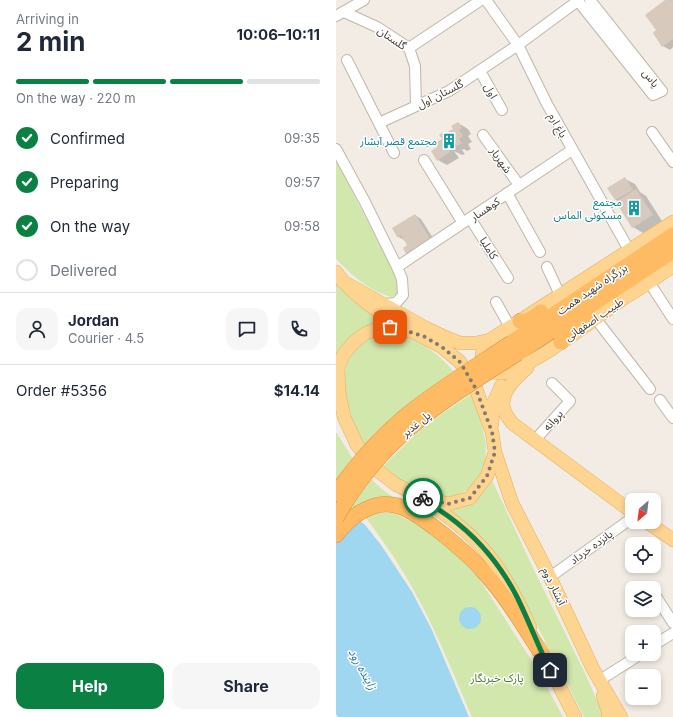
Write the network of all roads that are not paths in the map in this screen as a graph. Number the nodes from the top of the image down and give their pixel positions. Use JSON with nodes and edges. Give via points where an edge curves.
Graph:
{"nodes":[{"id":1,"x":364,"y":0,"type":"edge"},
{"id":2,"x":481,"y":0,"type":"edge"},
{"id":3,"x":486,"y":0,"type":"edge"},
{"id":4,"x":579,"y":0,"type":"edge"},
{"id":5,"x":590,"y":0,"type":"edge"},
{"id":6,"x":340,"y":14,"type":"edge"},
{"id":7,"x":518,"y":45,"type":"junction"},
{"id":8,"x":409,"y":48,"type":"junction"},
{"id":9,"x":347,"y":60,"type":"dead end"},
{"id":10,"x":480,"y":71,"type":"junction"},
{"id":11,"x":416,"y":106,"type":"junction"},
{"id":12,"x":502,"y":110,"type":"dead end"},
{"id":13,"x":379,"y":124,"type":"junction"},
{"id":14,"x":652,"y":132,"type":"dead end"},
{"id":15,"x":483,"y":135,"type":"dead end"},
{"id":16,"x":336,"y":149,"type":"edge"},
{"id":17,"x":572,"y":150,"type":"junction"},
{"id":18,"x":394,"y":153,"type":"dead end"},
{"id":19,"x":424,"y":160,"type":"dead end"},
{"id":20,"x":673,"y":162,"type":"edge"},
{"id":21,"x":519,"y":185,"type":"junction"},
{"id":22,"x":507,"y":193,"type":"junction"},
{"id":23,"x":466,"y":221,"type":"junction"},
{"id":24,"x":673,"y":222,"type":"edge"},
{"id":25,"x":673,"y":235,"type":"edge"},
{"id":26,"x":673,"y":251,"type":"edge"},
{"id":27,"x":540,"y":252,"type":"dead end"},
{"id":28,"x":631,"y":263,"type":"junction"},
{"id":29,"x":673,"y":266,"type":"edge"},
{"id":30,"x":397,"y":267,"type":"junction"},
{"id":31,"x":547,"y":267,"type":"dead end"},
{"id":32,"x":339,"y":276,"type":"edge"},
{"id":33,"x":508,"y":278,"type":"dead end"},
{"id":34,"x":648,"y":282,"type":"junction"},
{"id":35,"x":560,"y":295,"type":"junction"},
{"id":36,"x":496,"y":302,"type":"dead end"},
{"id":37,"x":385,"y":304,"type":"junction"},
{"id":38,"x":595,"y":318,"type":"junction"},
{"id":39,"x":673,"y":319,"type":"edge"},
{"id":40,"x":515,"y":324,"type":"junction"},
{"id":41,"x":408,"y":330,"type":"junction"},
{"id":42,"x":490,"y":340,"type":"junction"},
{"id":43,"x":561,"y":342,"type":"junction"},
{"id":44,"x":514,"y":348,"type":"junction"},
{"id":45,"x":541,"y":355,"type":"junction"},
{"id":46,"x":514,"y":370,"type":"junction"},
{"id":47,"x":552,"y":383,"type":"dead end"},
{"id":48,"x":650,"y":389,"type":"dead end"},
{"id":49,"x":336,"y":391,"type":"edge"},
{"id":50,"x":660,"y":400,"type":"dead end"},
{"id":51,"x":344,"y":416,"type":"junction"},
{"id":52,"x":673,"y":418,"type":"edge"},
{"id":53,"x":492,"y":432,"type":"junction"},
{"id":54,"x":535,"y":440,"type":"junction"},
{"id":55,"x":495,"y":452,"type":"junction"},
{"id":56,"x":336,"y":493,"type":"edge"},
{"id":57,"x":418,"y":496,"type":"junction"},
{"id":58,"x":625,"y":507,"type":"edge"},
{"id":59,"x":336,"y":518,"type":"edge"},
{"id":60,"x":625,"y":523,"type":"edge"},
{"id":61,"x":657,"y":529,"type":"edge"},
{"id":62,"x":336,"y":535,"type":"edge"},
{"id":63,"x":673,"y":540,"type":"edge"},
{"id":64,"x":550,"y":577,"type":"junction"},
{"id":65,"x":661,"y":605,"type":"edge"},
{"id":66,"x":673,"y":623,"type":"edge"},
{"id":67,"x":673,"y":633,"type":"edge"},
{"id":68,"x":661,"y":641,"type":"edge"},
{"id":69,"x":544,"y":658,"type":"junction"},
{"id":70,"x":630,"y":661,"type":"edge"},
{"id":71,"x":593,"y":668,"type":"junction"},
{"id":72,"x":600,"y":680,"type":"junction"},
{"id":73,"x":575,"y":717,"type":"edge"},
{"id":74,"x":608,"y":717,"type":"edge"},
{"id":75,"x":622,"y":717,"type":"edge"}],
"edges":[{"from":1,"to":6,"type":"street"},
{"from":2,"to":8,"type":"street"},
{"from":3,"to":7,"type":"street","name":"باغ ارم"},
{"from":4,"to":5,"type":"street","name":"یاس","via":[[653,95],[662,91]]},
{"from":4,"to":7,"type":"street","name":"گلستان اول"},
{"from":6,"to":8,"type":"street","name":"گلستان","via":[[377,27]]},
{"from":7,"to":10,"type":"street","name":"گلستان اول"},
{"from":7,"to":17,"type":"street","name":"باغ ارم"},
{"from":8,"to":11,"type":"street","name":"گلستان","via":[[415,66]]},
{"from":9,"to":13,"type":"street"},
{"from":10,"to":11,"type":"street","name":"گلستان اول","via":[[449,91]]},
{"from":10,"to":12,"type":"street","name":"اول"},
{"from":11,"to":13,"type":"street","name":"گلستان اول"},
{"from":13,"to":18,"type":"street"},
{"from":14,"to":20,"type":"street"},
{"from":15,"to":21,"type":"street","name":"شهریار"},
{"from":16,"to":30,"type":"street"},
{"from":17,"to":21,"type":"street","name":"کوهسار"},
{"from":17,"to":28,"type":"street","name":"باغ ارم"},
{"from":19,"to":23,"type":"street","name":"کاملیا"},
{"from":21,"to":22,"type":"street","name":"کوهسار"},
{"from":22,"to":23,"type":"street","name":"کوهسار"},
{"from":22,"to":27,"type":"street"},
{"from":23,"to":30,"type":"street","name":"کوهسار"},
{"from":23,"to":33,"type":"street","name":"کاملیا"},
{"from":24,"to":28,"type":"main road"},
{"from":25,"to":28,"type":"highway","name":"بزرگراه شهید همت"},
{"from":26,"to":28,"type":"highway","name":"بزرگراه شهید همت"},
{"from":28,"to":35,"type":"main road"},
{"from":28,"to":40,"type":"highway","via":[[612,268],[529,321]]},
{"from":28,"to":43,"type":"highway","via":[[618,295],[571,330]]},
{"from":28,"to":44,"type":"highway","name":"بزرگراه شهید همت"},
{"from":29,"to":34,"type":"main road","name":"طبیب اصفهانی"},
{"from":30,"to":37,"type":"street","via":[[404,295],[396,303]]},
{"from":31,"to":35,"type":"street"},
{"from":32,"to":37,"type":"main road"},
{"from":32,"to":41,"type":"main road","via":[[362,300]]},
{"from":34,"to":38,"type":"main road","name":"طبیب اصفهانی"},
{"from":34,"to":39,"type":"street"},
{"from":35,"to":40,"type":"main road"},
{"from":36,"to":40,"type":"street"},
{"from":37,"to":42,"type":"main road","via":[[424,327],[460,343]]},
{"from":38,"to":43,"type":"main road","name":"طبیب اصفهانی"},
{"from":38,"to":48,"type":"street"},
{"from":40,"to":42,"type":"main road"},
{"from":41,"to":51,"type":"main road","via":[[390,327],[366,333],[343,355],[338,369]]},
{"from":41,"to":53,"type":"main road","via":[[442,347],[460,362],[476,389]]},
{"from":42,"to":46,"type":"main road","via":[[483,349],[484,366],[499,373]]},
{"from":43,"to":45,"type":"main road","name":"طبیب اصفهانی"},
{"from":44,"to":56,"type":"highway","name":"پل غدیر","bridge":true,"via":[[444,388],[403,419],[368,452]]},
{"from":44,"to":59,"type":"highway","name":"پل غدیر","bridge":true,"via":[[411,427],[358,482]]},
{"from":45,"to":46,"type":"main road","name":"طبیب اصفهانی"},
{"from":45,"to":54,"type":"main road","via":[[514,379],[503,401],[504,411],[512,423]]},
{"from":46,"to":53,"type":"main road","via":[[503,381],[493,404]]},
{"from":47,"to":54,"type":"street","name":"پروانه","via":[[570,401]]},
{"from":49,"to":51,"type":"main road"},
{"from":50,"to":52,"type":"street"},
{"from":51,"to":57,"type":"main road","via":[[356,446],[377,470],[395,484]]},
{"from":53,"to":54,"type":"main road","via":[[505,424]]},
{"from":53,"to":55,"type":"main road","name":"آبشار دوم"},
{"from":54,"to":58,"type":"main road"},
{"from":55,"to":57,"type":"main road","via":[[487,476],[470,498],[448,504]]},
{"from":55,"to":64,"type":"main road","name":"آبشار دوم","via":[[512,503]]},
{"from":57,"to":69,"type":"main road","via":[[449,517],[487,552],[517,597]]},
{"from":60,"to":64,"type":"street","name":"پانزده خرداد"},
{"from":61,"to":63,"type":"main road"},
{"from":62,"to":69,"type":"highway","via":[[346,523],[377,506],[394,505],[420,516],[483,570],[504,596]]},
{"from":64,"to":71,"type":"main road","name":"آبشار دوم"},
{"from":65,"to":66,"type":"street"},
{"from":67,"to":68,"type":"street"},
{"from":69,"to":73,"type":"main road"},
{"from":70,"to":72,"type":"street"},
{"from":71,"to":72,"type":"main road","name":"آبشار دوم"},
{"from":71,"to":74,"type":"main road"},
{"from":72,"to":75,"type":"main road","name":"آبشار دوم"}]}
